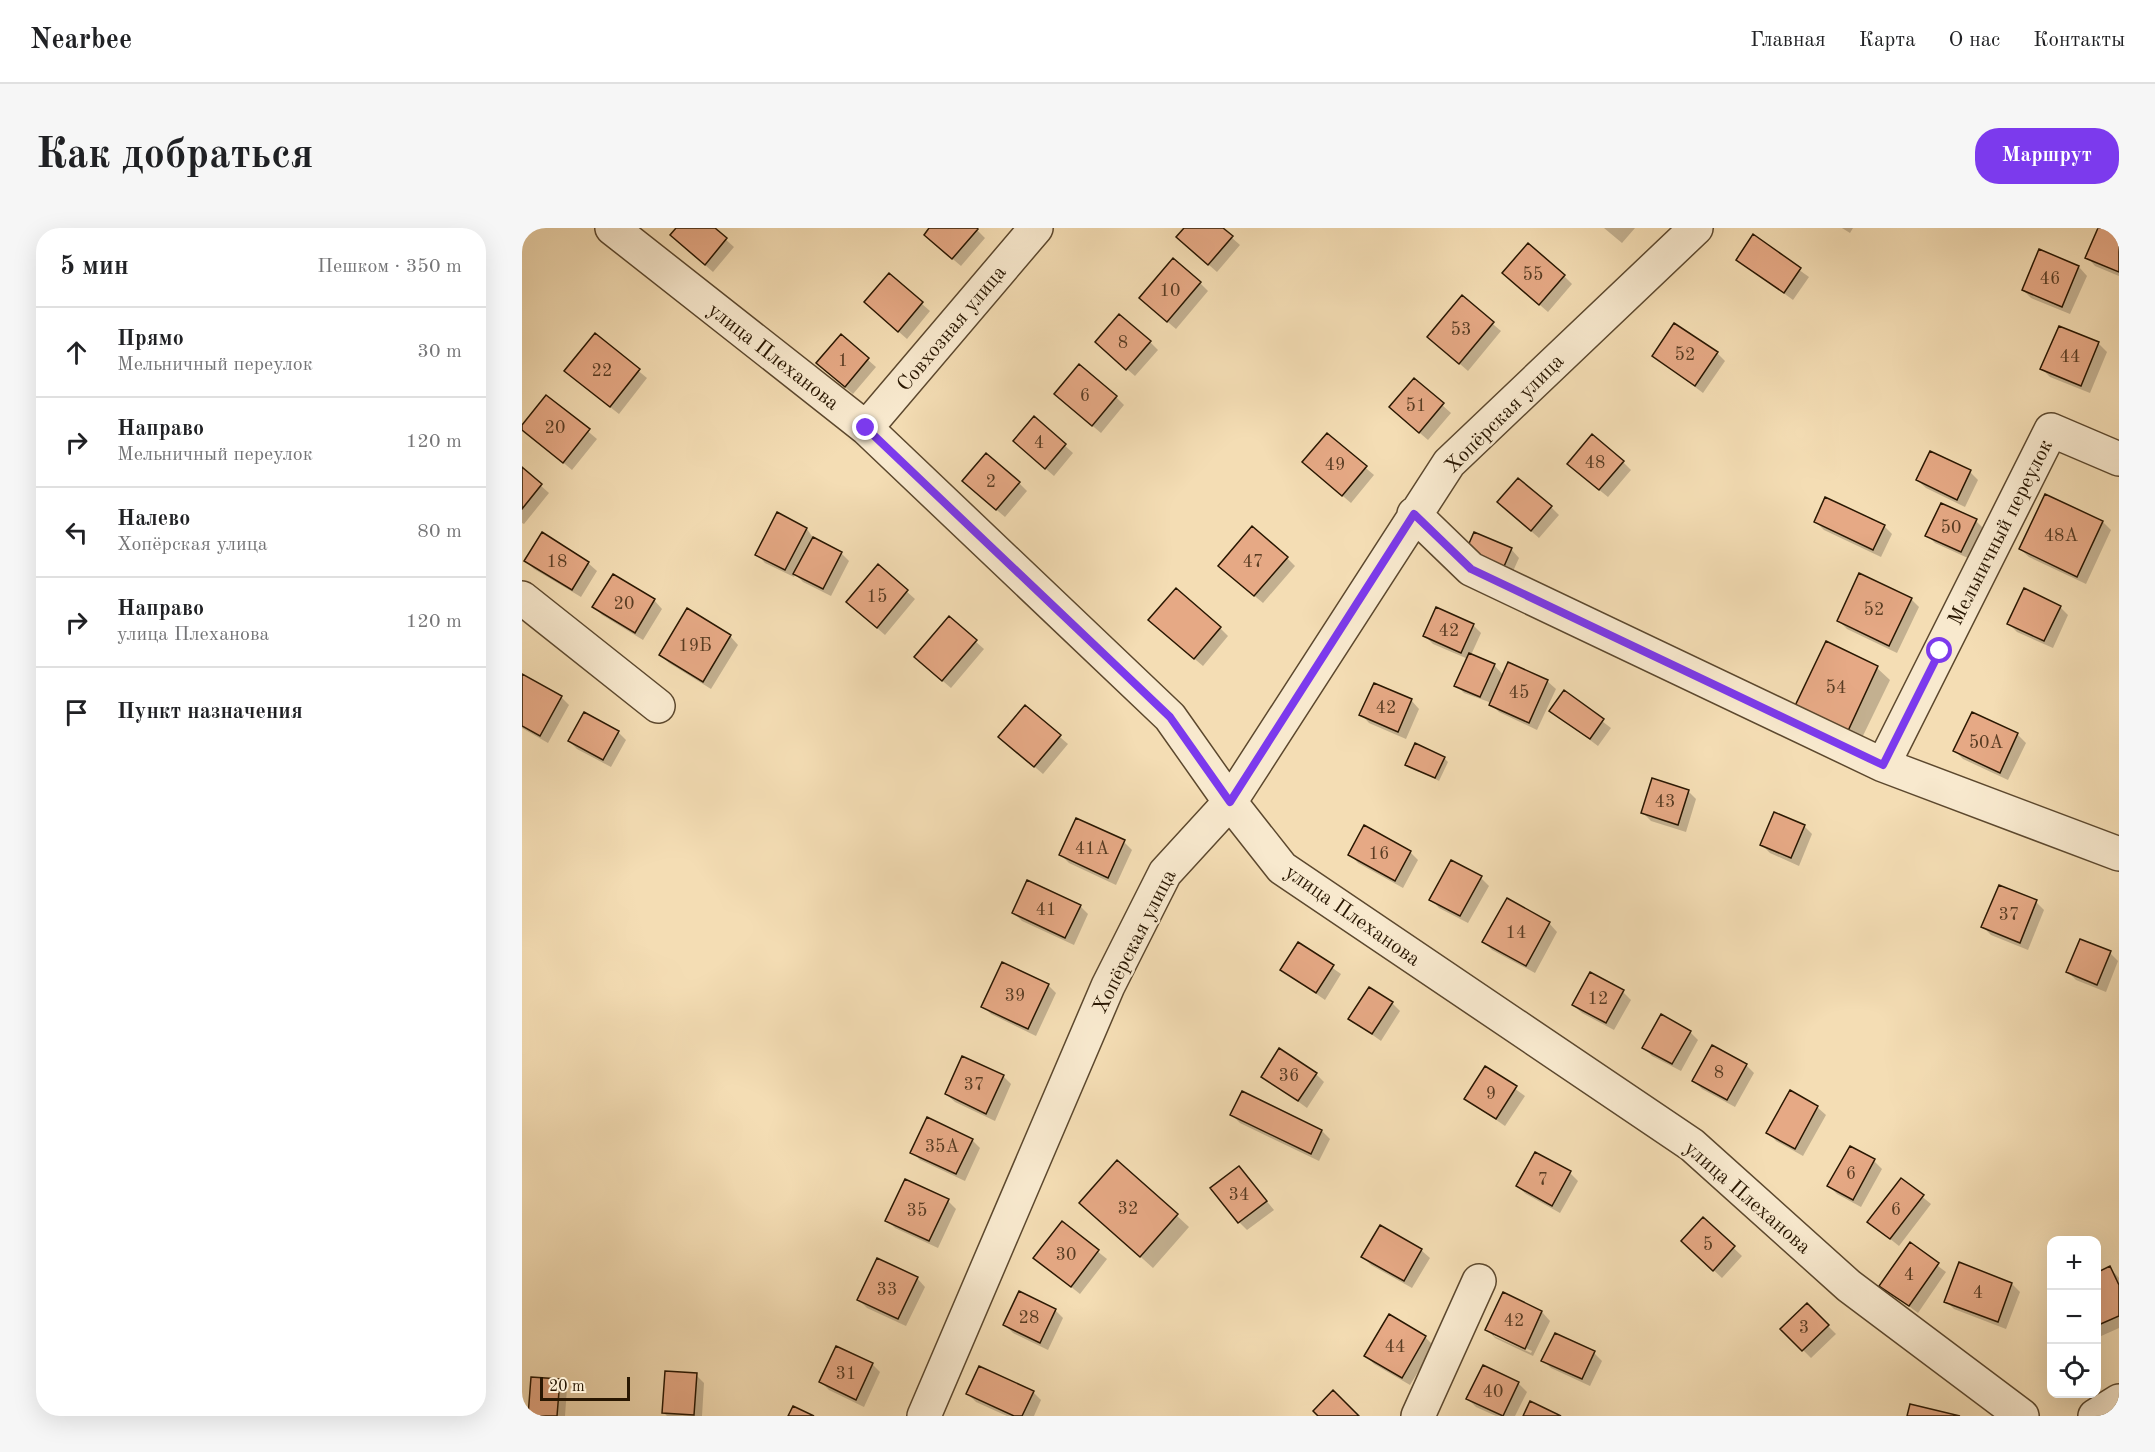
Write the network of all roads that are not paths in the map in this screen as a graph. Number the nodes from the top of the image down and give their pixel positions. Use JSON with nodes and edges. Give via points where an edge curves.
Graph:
{"nodes":[{"id":1,"x":612,"y":228,"type":"edge"},
{"id":2,"x":1036,"y":228,"type":"edge"},
{"id":3,"x":1696,"y":228,"type":"edge"},
{"id":4,"x":866,"y":428,"type":"junction"},
{"id":5,"x":2119,"y":459,"type":"edge"},
{"id":6,"x":1414,"y":514,"type":"junction"},
{"id":7,"x":522,"y":598,"type":"edge"},
{"id":8,"x":658,"y":706,"type":"dead end"},
{"id":9,"x":1883,"y":765,"type":"junction"},
{"id":10,"x":1230,"y":802,"type":"junction"},
{"id":11,"x":2119,"y":854,"type":"edge"},
{"id":12,"x":1479,"y":1281,"type":"dead end"},
{"id":13,"x":2119,"y":1401,"type":"edge"},
{"id":14,"x":924,"y":1416,"type":"edge"},
{"id":15,"x":1418,"y":1416,"type":"edge"},
{"id":16,"x":2022,"y":1416,"type":"edge"},
{"id":17,"x":2095,"y":1416,"type":"edge"}],
"edges":[{"from":1,"to":4,"type":"street","name":"улица Плеханова"},
{"from":2,"to":4,"type":"street","name":"Совхозная улица"},
{"from":3,"to":6,"type":"street","name":"Хопёрская улица","via":[[1449,463]]},
{"from":4,"to":10,"type":"street","name":"улица Плеханова","via":[[1170,717]]},
{"from":5,"to":9,"type":"street","name":"Мельничный переулок","via":[[2051,430]]},
{"from":6,"to":9,"type":"street","via":[[1471,569]]},
{"from":6,"to":10,"type":"street","name":"Хопёрская улица"},
{"from":7,"to":8,"type":"street"},
{"from":9,"to":11,"type":"street"},
{"from":10,"to":14,"type":"street","name":"Хопёрская улица","via":[[1165,873],[1113,975]]},
{"from":10,"to":16,"type":"street","name":"улица Плеханова","via":[[1282,868],[1692,1145],[1849,1286]]},
{"from":12,"to":15,"type":"street"},
{"from":13,"to":17,"type":"street"}]}
